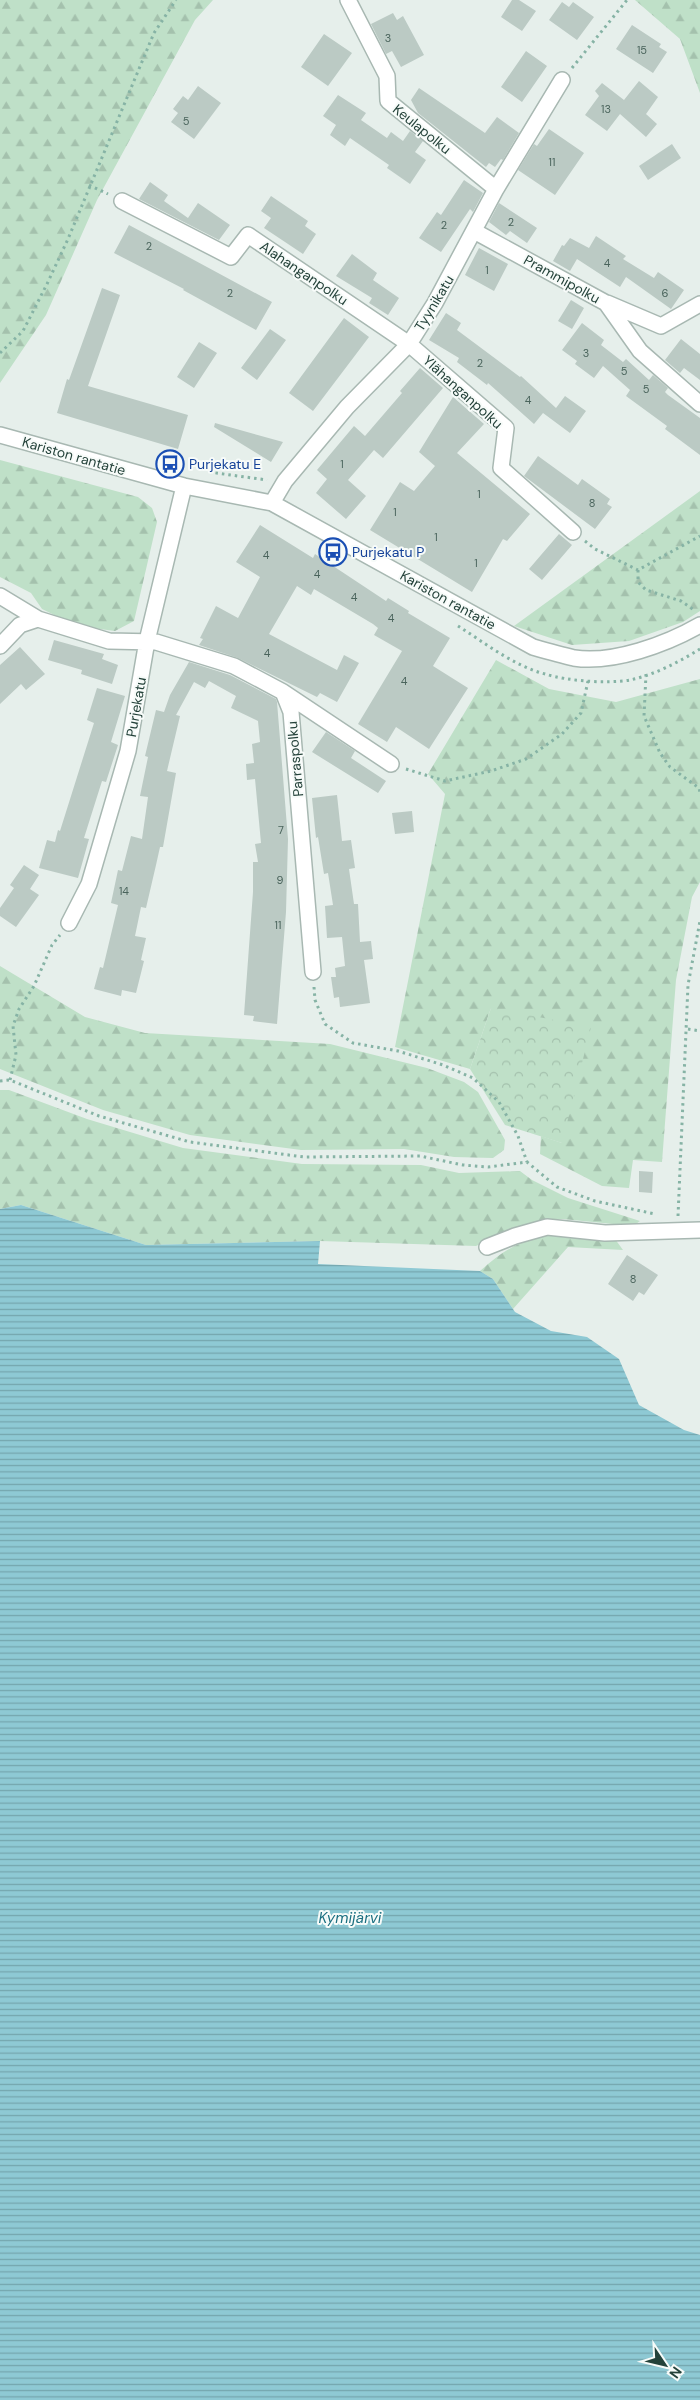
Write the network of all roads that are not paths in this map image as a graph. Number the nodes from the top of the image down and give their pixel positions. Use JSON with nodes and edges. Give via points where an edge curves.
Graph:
{"nodes":[{"id":1,"x":348,"y":0,"type":"edge"},
{"id":2,"x":562,"y":80,"type":"road end"},
{"id":3,"x":496,"y":189,"type":"junction"},
{"id":4,"x":122,"y":202,"type":"road end"},
{"id":5,"x":474,"y":231,"type":"junction"},
{"id":6,"x":606,"y":303,"type":"junction"},
{"id":7,"x":700,"y":304,"type":"edge"},
{"id":8,"x":409,"y":344,"type":"junction"},
{"id":9,"x":700,"y":404,"type":"edge"},
{"id":10,"x":0,"y":435,"type":"edge"},
{"id":11,"x":184,"y":486,"type":"junction"},
{"id":12,"x":272,"y":503,"type":"junction"},
{"id":13,"x":572,"y":532,"type":"road end"},
{"id":14,"x":0,"y":596,"type":"edge"},
{"id":15,"x":38,"y":619,"type":"junction"},
{"id":16,"x":700,"y":625,"type":"edge"},
{"id":17,"x":147,"y":641,"type":"junction"},
{"id":18,"x":0,"y":646,"type":"edge"},
{"id":19,"x":283,"y":692,"type":"junction"},
{"id":20,"x":391,"y":764,"type":"road end"},
{"id":21,"x":69,"y":923,"type":"road end"},
{"id":22,"x":313,"y":972,"type":"road end"},
{"id":23,"x":700,"y":1230,"type":"edge"},
{"id":24,"x":487,"y":1248,"type":"dead end"}],
"edges":[{"from":1,"to":3,"type":"street","name":"Keulapolku","via":[[387,76],[388,101]]},
{"from":2,"to":3,"type":"street","name":"Tyynikatu"},
{"from":3,"to":5,"type":"street","name":"Tyynikatu"},
{"from":4,"to":8,"type":"street","name":"Alahanganpolku","via":[[231,257],[248,236]]},
{"from":5,"to":6,"type":"street","name":"Prammipolku"},
{"from":5,"to":8,"type":"street","name":"Tyynikatu","via":[[436,303]]},
{"from":6,"to":7,"type":"street","via":[[662,326]]},
{"from":6,"to":9,"type":"street","name":"Prammipolku","via":[[640,351]]},
{"from":8,"to":12,"type":"street","name":"Tyynikatu","via":[[346,407],[285,481]]},
{"from":8,"to":13,"type":"street","name":"Ylähanganpolku","via":[[506,428],[501,468]]},
{"from":10,"to":11,"type":"street","name":"Kariston rantatie"},
{"from":11,"to":12,"type":"street","name":"Kariston rantatie"},
{"from":11,"to":17,"type":"street","name":"Purjekatu"},
{"from":12,"to":16,"type":"street","name":"Kariston rantatie","via":[[533,647],[576,658],[621,656],[675,640]]},
{"from":14,"to":15,"type":"street"},
{"from":15,"to":17,"type":"street","via":[[110,641]]},
{"from":15,"to":18,"type":"street","via":[[20,625]]},
{"from":17,"to":19,"type":"street","via":[[234,666]]},
{"from":17,"to":21,"type":"street","name":"Purjekatu","via":[[128,751],[89,884]]},
{"from":19,"to":20,"type":"street"},
{"from":19,"to":22,"type":"street","name":"Parraspolku","via":[[291,712]]},
{"from":23,"to":24,"type":"street","via":[[605,1232],[547,1227]]}]}
